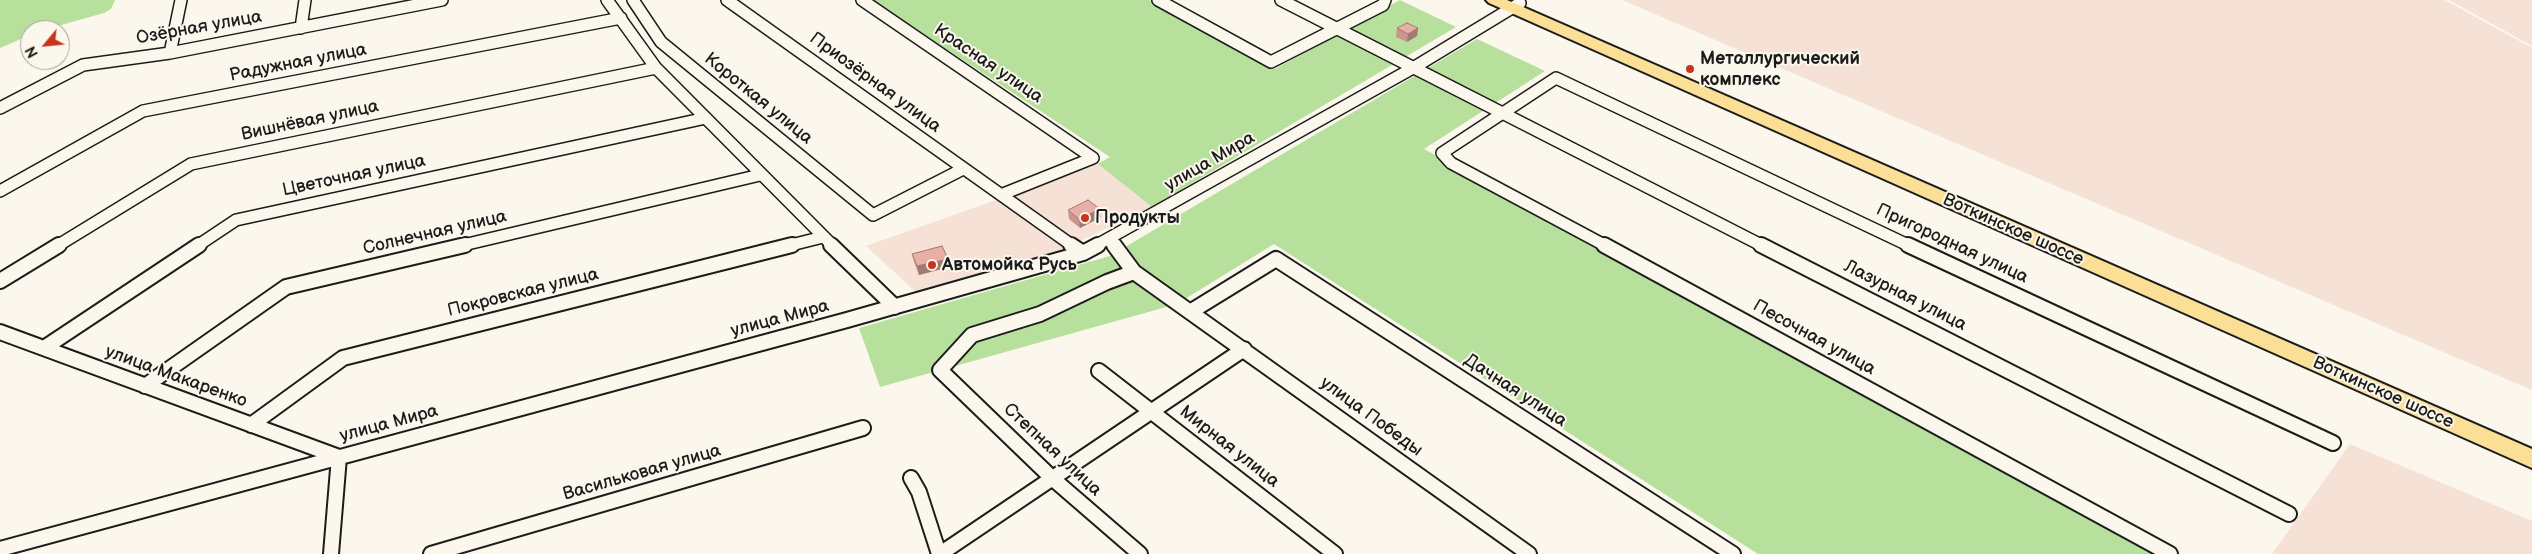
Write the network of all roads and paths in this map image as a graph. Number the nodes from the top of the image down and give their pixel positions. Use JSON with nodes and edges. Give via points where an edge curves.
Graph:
{"nodes":[{"id":1,"x":181,"y":0,"type":"edge"},
{"id":2,"x":305,"y":0,"type":"edge"},
{"id":3,"x":442,"y":0,"type":"edge"},
{"id":4,"x":608,"y":0,"type":"edge"},
{"id":5,"x":634,"y":0,"type":"edge"},
{"id":6,"x":727,"y":0,"type":"edge"},
{"id":7,"x":862,"y":0,"type":"edge"},
{"id":8,"x":1158,"y":0,"type":"edge"},
{"id":9,"x":1280,"y":0,"type":"edge"},
{"id":10,"x":1385,"y":0,"type":"edge"},
{"id":11,"x":1494,"y":0,"type":"edge"},
{"id":12,"x":424,"y":2,"type":"edge"},
{"id":13,"x":1515,"y":4,"type":"edge"},
{"id":14,"x":621,"y":18,"type":"junction"},
{"id":15,"x":301,"y":28,"type":"junction"},
{"id":16,"x":1337,"y":28,"type":"junction"},
{"id":17,"x":170,"y":52,"type":"junction"},
{"id":18,"x":656,"y":68,"type":"junction"},
{"id":19,"x":1413,"y":68,"type":"junction"},
{"id":20,"x":0,"y":108,"type":"edge"},
{"id":21,"x":1503,"y":113,"type":"junction"},
{"id":22,"x":706,"y":118,"type":"junction"},
{"id":23,"x":963,"y":169,"type":"junction"},
{"id":24,"x":760,"y":175,"type":"junction"},
{"id":25,"x":0,"y":191,"type":"edge"},
{"id":26,"x":1003,"y":194,"type":"junction"},
{"id":27,"x":823,"y":237,"type":"junction"},
{"id":28,"x":1110,"y":240,"type":"junction"},
{"id":29,"x":1084,"y":253,"type":"junction"},
{"id":30,"x":1134,"y":272,"type":"junction"},
{"id":31,"x":0,"y":281,"type":"edge"},
{"id":32,"x":895,"y":307,"type":"junction"},
{"id":33,"x":1190,"y":312,"type":"junction"},
{"id":34,"x":0,"y":332,"type":"edge"},
{"id":35,"x":44,"y":348,"type":"junction"},
{"id":36,"x":1244,"y":349,"type":"junction"},
{"id":37,"x":1099,"y":371,"type":"dead end"},
{"id":38,"x":145,"y":386,"type":"junction"},
{"id":39,"x":1150,"y":410,"type":"junction"},
{"id":40,"x":251,"y":424,"type":"junction"},
{"id":41,"x":864,"y":428,"type":"dead end"},
{"id":42,"x":2334,"y":443,"type":"dead end"},
{"id":43,"x":2532,"y":446,"type":"edge"},
{"id":44,"x":339,"y":457,"type":"junction"},
{"id":45,"x":2532,"y":459,"type":"edge"},
{"id":46,"x":911,"y":478,"type":"dead end"},
{"id":47,"x":1052,"y":478,"type":"junction"},
{"id":48,"x":2289,"y":514,"type":"dead end"},
{"id":49,"x":5,"y":545,"type":"edge"},
{"id":50,"x":331,"y":554,"type":"edge"},
{"id":51,"x":431,"y":554,"type":"edge"},
{"id":52,"x":940,"y":554,"type":"edge"},
{"id":53,"x":1140,"y":554,"type":"edge"},
{"id":54,"x":1335,"y":554,"type":"edge"},
{"id":55,"x":1529,"y":554,"type":"edge"},
{"id":56,"x":1733,"y":554,"type":"edge"},
{"id":57,"x":2170,"y":554,"type":"edge"}],
"edges":[{"from":1,"to":17,"type":"street"},
{"from":2,"to":15,"type":"street"},
{"from":3,"to":12,"type":"street","name":"Озёрная улица"},
{"from":4,"to":14,"type":"street"},
{"from":5,"to":23,"type":"street","name":"Короткая улица","via":[[661,42],[873,215]]},
{"from":6,"to":23,"type":"street","name":"Приозёрная улица"},
{"from":7,"to":26,"type":"street","name":"Красная улица","via":[[1093,158]]},
{"from":8,"to":16,"type":"street","via":[[1271,62]]},
{"from":9,"to":16,"type":"street","name":"Лазурная улица"},
{"from":10,"to":16,"type":"street","via":[[1383,5]]},
{"from":11,"to":13,"type":"main road","name":"Воткинское шоссе"},
{"from":12,"to":15,"type":"street","name":"Озёрная улица"},
{"from":13,"to":19,"type":"street","name":"улица Мира"},
{"from":13,"to":43,"type":"main road","name":"Воткинское шоссе"},
{"from":13,"to":45,"type":"main road","name":"Воткинское шоссе"},
{"from":14,"to":18,"type":"street"},
{"from":14,"to":25,"type":"street","name":"Радужная улица","via":[[143,112]]},
{"from":15,"to":17,"type":"street","name":"Озёрная улица"},
{"from":16,"to":19,"type":"street","name":"Лазурная улица"},
{"from":17,"to":20,"type":"street","name":"Озёрная улица","via":[[83,65]]},
{"from":18,"to":22,"type":"street"},
{"from":18,"to":31,"type":"street","name":"Вишнёвая улица","via":[[191,164]]},
{"from":19,"to":21,"type":"street","name":"Лазурная улица"},
{"from":19,"to":28,"type":"street","name":"улица Мира"},
{"from":21,"to":42,"type":"street","name":"Пригородная улица","via":[[1556,78]]},
{"from":21,"to":48,"type":"street","name":"Лазурная улица"},
{"from":21,"to":57,"type":"street","name":"Песочная улица","via":[[1442,153],[1451,163]]},
{"from":22,"to":24,"type":"street"},
{"from":22,"to":35,"type":"street","name":"Цветочная улица","via":[[236,220]]},
{"from":23,"to":26,"type":"street","name":"Приозёрная улица"},
{"from":24,"to":27,"type":"street"},
{"from":24,"to":38,"type":"street","name":"Солнечная улица","via":[[286,287]]},
{"from":26,"to":29,"type":"street","name":"Приозёрная улица"},
{"from":27,"to":32,"type":"street"},
{"from":27,"to":40,"type":"street","name":"Покровская улица","via":[[343,358]]},
{"from":28,"to":29,"type":"street","name":"улица Мира"},
{"from":28,"to":30,"type":"street","name":"улица Победы"},
{"from":29,"to":32,"type":"street","name":"улица Мира"},
{"from":30,"to":33,"type":"street","name":"улица Победы"},
{"from":30,"to":47,"type":"street","name":"Степная улица","via":[[1040,314],[972,335],[940,370]]},
{"from":32,"to":44,"type":"street","name":"улица Мира"},
{"from":33,"to":36,"type":"street","name":"улица Победы"},
{"from":33,"to":56,"type":"street","name":"Дачная улица","via":[[1276,259]]},
{"from":34,"to":35,"type":"street","name":"улица Макаренко"},
{"from":35,"to":38,"type":"street","name":"улица Макаренко"},
{"from":36,"to":39,"type":"street"},
{"from":36,"to":55,"type":"street","name":"улица Победы"},
{"from":37,"to":39,"type":"street","name":"Мирная улица"},
{"from":38,"to":40,"type":"street","name":"улица Макаренко"},
{"from":39,"to":47,"type":"street"},
{"from":39,"to":54,"type":"street","name":"Мирная улица"},
{"from":40,"to":44,"type":"street","name":"улица Макаренко"},
{"from":41,"to":51,"type":"street","name":"Васильковая улица"},
{"from":44,"to":49,"type":"street","name":"улица Мира"},
{"from":44,"to":50,"type":"street"},
{"from":46,"to":52,"type":"street"},
{"from":47,"to":52,"type":"street"},
{"from":47,"to":53,"type":"street","name":"Степная улица"}]}
